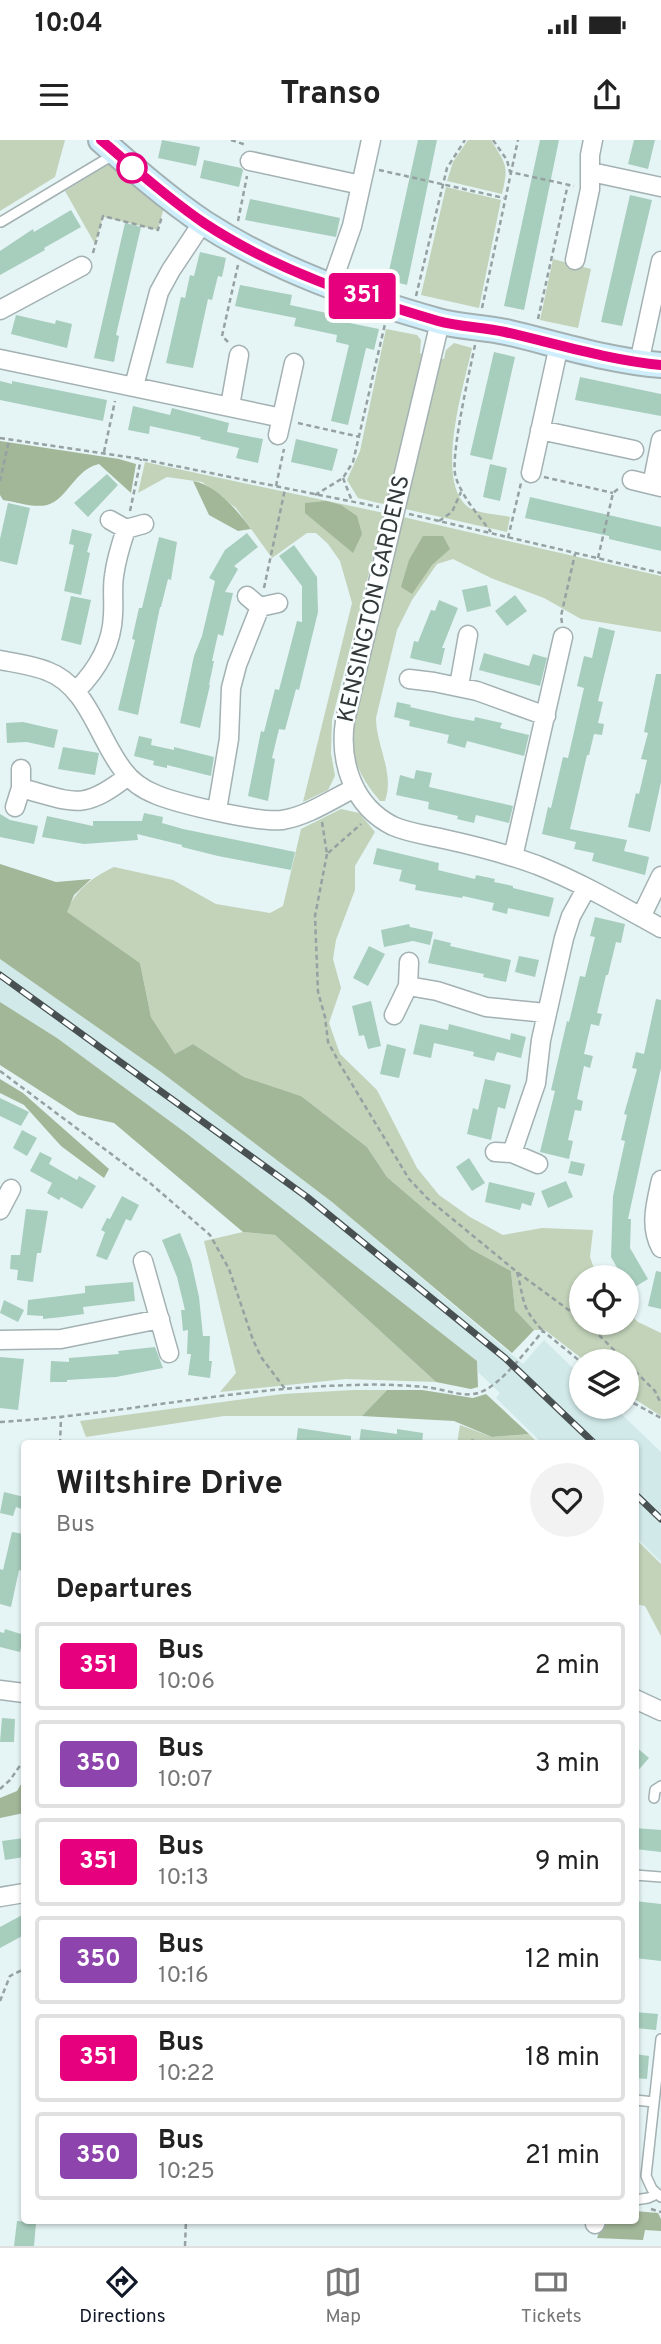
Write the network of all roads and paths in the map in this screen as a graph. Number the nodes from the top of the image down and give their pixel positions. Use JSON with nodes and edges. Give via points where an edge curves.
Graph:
{"nodes":[{"id":1,"x":231,"y":140,"type":"edge"},
{"id":2,"x":371,"y":140,"type":"edge"},
{"id":3,"x":465,"y":140,"type":"edge"},
{"id":4,"x":493,"y":140,"type":"edge"},
{"id":5,"x":593,"y":140,"type":"edge"},
{"id":6,"x":108,"y":146,"type":"edge"},
{"id":7,"x":250,"y":160,"type":"junction"},
{"id":8,"x":363,"y":176,"type":"junction"},
{"id":9,"x":591,"y":181,"type":"junction"},
{"id":10,"x":443,"y":183,"type":"junction"},
{"id":11,"x":568,"y":184,"type":"junction"},
{"id":12,"x":661,"y":187,"type":"edge"},
{"id":13,"x":167,"y":195,"type":"junction"},
{"id":14,"x":504,"y":198,"type":"dead end"},
{"id":15,"x":1,"y":222,"type":"edge"},
{"id":16,"x":203,"y":222,"type":"junction"},
{"id":17,"x":238,"y":243,"type":"junction"},
{"id":18,"x":575,"y":260,"type":"dead end"},
{"id":19,"x":661,"y":261,"type":"edge"},
{"id":20,"x":82,"y":266,"type":"joint"},
{"id":21,"x":331,"y":286,"type":"junction"},
{"id":22,"x":401,"y":309,"type":"junction"},
{"id":23,"x":0,"y":310,"type":"edge"},
{"id":24,"x":440,"y":322,"type":"junction"},
{"id":25,"x":534,"y":340,"type":"junction"},
{"id":26,"x":559,"y":345,"type":"junction"},
{"id":27,"x":239,"y":355,"type":"joint"},
{"id":28,"x":0,"y":359,"type":"edge"},
{"id":29,"x":294,"y":363,"type":"dead end"},
{"id":30,"x":650,"y":364,"type":"edge"},
{"id":31,"x":127,"y":384,"type":"junction"},
{"id":32,"x":230,"y":406,"type":"junction"},
{"id":33,"x":280,"y":426,"type":"junction"},
{"id":34,"x":540,"y":430,"type":"junction"},
{"id":35,"x":360,"y":437,"type":"junction"},
{"id":36,"x":0,"y":438,"type":"edge"},
{"id":37,"x":10,"y":439,"type":"junction"},
{"id":38,"x":661,"y":440,"type":"edge"},
{"id":39,"x":634,"y":450,"type":"dead end"},
{"id":40,"x":104,"y":452,"type":"junction"},
{"id":41,"x":141,"y":459,"type":"junction"},
{"id":42,"x":531,"y":473,"type":"junction"},
{"id":43,"x":343,"y":478,"type":"junction"},
{"id":44,"x":632,"y":480,"type":"joint"},
{"id":45,"x":0,"y":481,"type":"edge"},
{"id":46,"x":276,"y":486,"type":"junction"},
{"id":47,"x":656,"y":486,"type":"edge"},
{"id":48,"x":285,"y":489,"type":"junction"},
{"id":49,"x":462,"y":490,"type":"dead end"},
{"id":50,"x":613,"y":493,"type":"junction"},
{"id":51,"x":315,"y":495,"type":"junction"},
{"id":52,"x":353,"y":502,"type":"junction"},
{"id":53,"x":395,"y":511,"type":"junction"},
{"id":54,"x":439,"y":521,"type":"junction"},
{"id":55,"x":118,"y":524,"type":"junction"},
{"id":56,"x":145,"y":524,"type":"dead end"},
{"id":57,"x":508,"y":538,"type":"junction"},
{"id":58,"x":575,"y":553,"type":"junction"},
{"id":59,"x":598,"y":558,"type":"junction"},
{"id":60,"x":661,"y":572,"type":"edge"},
{"id":61,"x":262,"y":602,"type":"joint"},
{"id":62,"x":468,"y":635,"type":"dead end"},
{"id":63,"x":563,"y":637,"type":"joint"},
{"id":64,"x":0,"y":660,"type":"edge"},
{"id":65,"x":409,"y":679,"type":"dead end"},
{"id":66,"x":459,"y":686,"type":"junction"},
{"id":67,"x":76,"y":691,"type":"junction"},
{"id":68,"x":546,"y":716,"type":"junction"},
{"id":69,"x":21,"y":769,"type":"dead end"},
{"id":70,"x":128,"y":776,"type":"junction"},
{"id":71,"x":21,"y":788,"type":"junction"},
{"id":72,"x":355,"y":788,"type":"junction"},
{"id":73,"x":15,"y":807,"type":"dead end"},
{"id":74,"x":319,"y":807,"type":"junction"},
{"id":75,"x":218,"y":810,"type":"junction"},
{"id":76,"x":373,"y":813,"type":"junction"},
{"id":77,"x":327,"y":854,"type":"junction"},
{"id":78,"x":513,"y":857,"type":"junction"},
{"id":79,"x":661,"y":876,"type":"edge"},
{"id":80,"x":586,"y":889,"type":"junction"},
{"id":81,"x":641,"y":917,"type":"junction"},
{"id":82,"x":661,"y":928,"type":"edge"},
{"id":83,"x":409,"y":962,"type":"dead end"},
{"id":84,"x":408,"y":986,"type":"junction"},
{"id":85,"x":546,"y":1013,"type":"junction"},
{"id":86,"x":394,"y":1014,"type":"dead end"},
{"id":87,"x":0,"y":1071,"type":"edge"},
{"id":88,"x":538,"y":1164,"type":"dead end"},
{"id":89,"x":661,"y":1180,"type":"edge"},
{"id":90,"x":11,"y":1189,"type":"dead end"},
{"id":91,"x":0,"y":1210,"type":"edge"},
{"id":92,"x":661,"y":1248,"type":"edge"},
{"id":93,"x":143,"y":1261,"type":"dead end"},
{"id":94,"x":517,"y":1272,"type":"junction"},
{"id":95,"x":569,"y":1310,"type":"edge"},
{"id":96,"x":160,"y":1319,"type":"junction"},
{"id":97,"x":543,"y":1331,"type":"junction"},
{"id":98,"x":599,"y":1335,"type":"edge"},
{"id":99,"x":0,"y":1340,"type":"edge"},
{"id":100,"x":569,"y":1352,"type":"edge"},
{"id":101,"x":169,"y":1353,"type":"dead end"},
{"id":102,"x":285,"y":1389,"type":"junction"},
{"id":103,"x":661,"y":1404,"type":"edge"},
{"id":104,"x":639,"y":1406,"type":"edge"},
{"id":105,"x":61,"y":1418,"type":"junction"},
{"id":106,"x":661,"y":1418,"type":"edge"},
{"id":107,"x":0,"y":1422,"type":"edge"},
{"id":108,"x":61,"y":1440,"type":"edge"},
{"id":109,"x":0,"y":1690,"type":"edge"},
{"id":110,"x":21,"y":1693,"type":"edge"},
{"id":111,"x":639,"y":1701,"type":"edge"},
{"id":112,"x":661,"y":1711,"type":"edge"},
{"id":113,"x":21,"y":1764,"type":"edge"},
{"id":114,"x":661,"y":1786,"type":"edge"},
{"id":115,"x":0,"y":1788,"type":"edge"},
{"id":116,"x":654,"y":1798,"type":"dead end"},
{"id":117,"x":639,"y":1875,"type":"edge"},
{"id":118,"x":661,"y":1877,"type":"edge"},
{"id":119,"x":21,"y":1894,"type":"edge"},
{"id":120,"x":0,"y":1897,"type":"edge"},
{"id":121,"x":21,"y":1970,"type":"edge"},
{"id":122,"x":0,"y":2001,"type":"edge"},
{"id":123,"x":661,"y":2039,"type":"edge"},
{"id":124,"x":639,"y":2100,"type":"edge"},
{"id":125,"x":654,"y":2102,"type":"junction"},
{"id":126,"x":659,"y":2195,"type":"edge"},
{"id":127,"x":639,"y":2199,"type":"edge"},
{"id":128,"x":186,"y":2224,"type":"edge"},
{"id":129,"x":185,"y":2246,"type":"edge"}],
"edges":[{"from":1,"to":7,"type":"path","via":[[246,144]]},
{"from":2,"to":8,"type":"street"},
{"from":3,"to":10,"type":"path","via":[[450,161]]},
{"from":4,"to":11,"type":"path","via":[[510,172]]},
{"from":5,"to":9,"type":"street"},
{"from":6,"to":13,"type":"street"},
{"from":6,"to":15,"type":"lane"},
{"from":7,"to":8,"type":"street"},
{"from":7,"to":17,"type":"path"},
{"from":8,"to":10,"type":"path"},
{"from":8,"to":21,"type":"street"},
{"from":9,"to":11,"type":"path"},
{"from":9,"to":12,"type":"street"},
{"from":9,"to":18,"type":"street"},
{"from":10,"to":14,"type":"path"},
{"from":10,"to":22,"type":"path"},
{"from":11,"to":25,"type":"path"},
{"from":13,"to":16,"type":"street"},
{"from":13,"to":20,"type":"path","via":[[158,230],[103,216],[92,255]]},
{"from":16,"to":17,"type":"street"},
{"from":16,"to":31,"type":"street","via":[[159,292]]},
{"from":17,"to":21,"type":"street"},
{"from":17,"to":27,"type":"path","via":[[222,336]]},
{"from":19,"to":30,"type":"street"},
{"from":20,"to":23,"type":"street"},
{"from":21,"to":22,"type":"street"},
{"from":22,"to":24,"type":"street"},
{"from":22,"to":35,"type":"path"},
{"from":24,"to":25,"type":"street"},
{"from":24,"to":53,"type":"street","name":"KENSINGTON GARDENS"},
{"from":25,"to":26,"type":"street"},
{"from":26,"to":30,"type":"street"},
{"from":26,"to":34,"type":"street"},
{"from":27,"to":32,"type":"street"},
{"from":28,"to":31,"type":"street"},
{"from":29,"to":33,"type":"street"},
{"from":31,"to":32,"type":"street"},
{"from":31,"to":40,"type":"path"},
{"from":32,"to":33,"type":"street"},
{"from":33,"to":35,"type":"path"},
{"from":33,"to":46,"type":"path","via":[[285,443]]},
{"from":34,"to":39,"type":"street"},
{"from":34,"to":42,"type":"street"},
{"from":35,"to":43,"type":"path"},
{"from":36,"to":37,"type":"path"},
{"from":37,"to":40,"type":"path"},
{"from":37,"to":45,"type":"path"},
{"from":38,"to":47,"type":"street"},
{"from":40,"to":41,"type":"path"},
{"from":41,"to":46,"type":"path"},
{"from":41,"to":55,"type":"path"},
{"from":42,"to":50,"type":"path"},
{"from":42,"to":57,"type":"path","via":[[523,475]]},
{"from":43,"to":51,"type":"path"},
{"from":43,"to":52,"type":"path"},
{"from":44,"to":47,"type":"street"},
{"from":44,"to":50,"type":"path"},
{"from":46,"to":48,"type":"path"},
{"from":48,"to":51,"type":"path"},
{"from":48,"to":61,"type":"path"},
{"from":49,"to":54,"type":"path","via":[[452,512]]},
{"from":50,"to":59,"type":"path"},
{"from":51,"to":52,"type":"path"},
{"from":52,"to":53,"type":"path"},
{"from":53,"to":54,"type":"path"},
{"from":53,"to":72,"type":"street","name":"KENSINGTON GARDENS","via":[[345,721],[344,755]]},
{"from":54,"to":57,"type":"path"},
{"from":55,"to":56,"type":"street"},
{"from":55,"to":67,"type":"street","via":[[110,639],[99,663]]},
{"from":57,"to":58,"type":"path"},
{"from":58,"to":59,"type":"path"},
{"from":58,"to":63,"type":"path","via":[[561,616]]},
{"from":59,"to":60,"type":"path"},
{"from":61,"to":75,"type":"street","via":[[233,677]]},
{"from":62,"to":66,"type":"street"},
{"from":63,"to":68,"type":"street"},
{"from":64,"to":67,"type":"street","via":[[48,671]]},
{"from":65,"to":66,"type":"street"},
{"from":66,"to":68,"type":"street"},
{"from":67,"to":70,"type":"street"},
{"from":68,"to":78,"type":"street"},
{"from":69,"to":71,"type":"street"},
{"from":70,"to":71,"type":"street","via":[[99,797],[82,801]]},
{"from":70,"to":75,"type":"street","via":[[156,795]]},
{"from":71,"to":73,"type":"street"},
{"from":72,"to":74,"type":"street"},
{"from":72,"to":76,"type":"street","name":"KENSINGTON GARDENS"},
{"from":74,"to":75,"type":"street","via":[[276,820]]},
{"from":74,"to":77,"type":"path"},
{"from":76,"to":77,"type":"path"},
{"from":76,"to":78,"type":"street","name":"KENSINGTON GARDENS","via":[[404,830]]},
{"from":77,"to":94,"type":"path","via":[[315,916],[318,992],[328,1042],[409,1179]]},
{"from":78,"to":80,"type":"street","name":"KENSINGTON GARDENS"},
{"from":79,"to":81,"type":"street"},
{"from":80,"to":81,"type":"street","name":"KENSINGTON GARDENS"},
{"from":80,"to":85,"type":"street","via":[[567,926]]},
{"from":81,"to":82,"type":"street","name":"KENSINGTON GARDENS"},
{"from":83,"to":84,"type":"street"},
{"from":84,"to":85,"type":"street","via":[[496,1009]]},
{"from":84,"to":86,"type":"street"},
{"from":85,"to":88,"type":"street","via":[[536,1083],[504,1152]]},
{"from":87,"to":102,"type":"path","via":[[150,1182],[210,1235],[229,1269],[261,1357]]},
{"from":89,"to":92,"type":"street","via":[[654,1220]]},
{"from":90,"to":91,"type":"street"},
{"from":93,"to":96,"type":"street"},
{"from":94,"to":95,"type":"path"},
{"from":94,"to":97,"type":"path","via":[[524,1307]]},
{"from":96,"to":99,"type":"street","via":[[61,1339]]},
{"from":96,"to":101,"type":"street"},
{"from":97,"to":100,"type":"path"},
{"from":97,"to":102,"type":"path","via":[[492,1386],[475,1394],[357,1385]]},
{"from":98,"to":103,"type":"path","via":[[655,1391]]},
{"from":102,"to":105,"type":"path"},
{"from":104,"to":106,"type":"path"},
{"from":105,"to":107,"type":"path"},
{"from":105,"to":108,"type":"path"},
{"from":109,"to":110,"type":"street"},
{"from":111,"to":112,"type":"street"},
{"from":113,"to":115,"type":"path"},
{"from":114,"to":116,"type":"lane"},
{"from":117,"to":118,"type":"lane"},
{"from":119,"to":120,"type":"street"},
{"from":121,"to":122,"type":"path","via":[[10,1976]]},
{"from":123,"to":125,"type":"lane"},
{"from":124,"to":125,"type":"lane"},
{"from":125,"to":126,"type":"lane","via":[[646,2176]]},
{"from":126,"to":127,"type":"lane"},
{"from":128,"to":129,"type":"path"}]}
